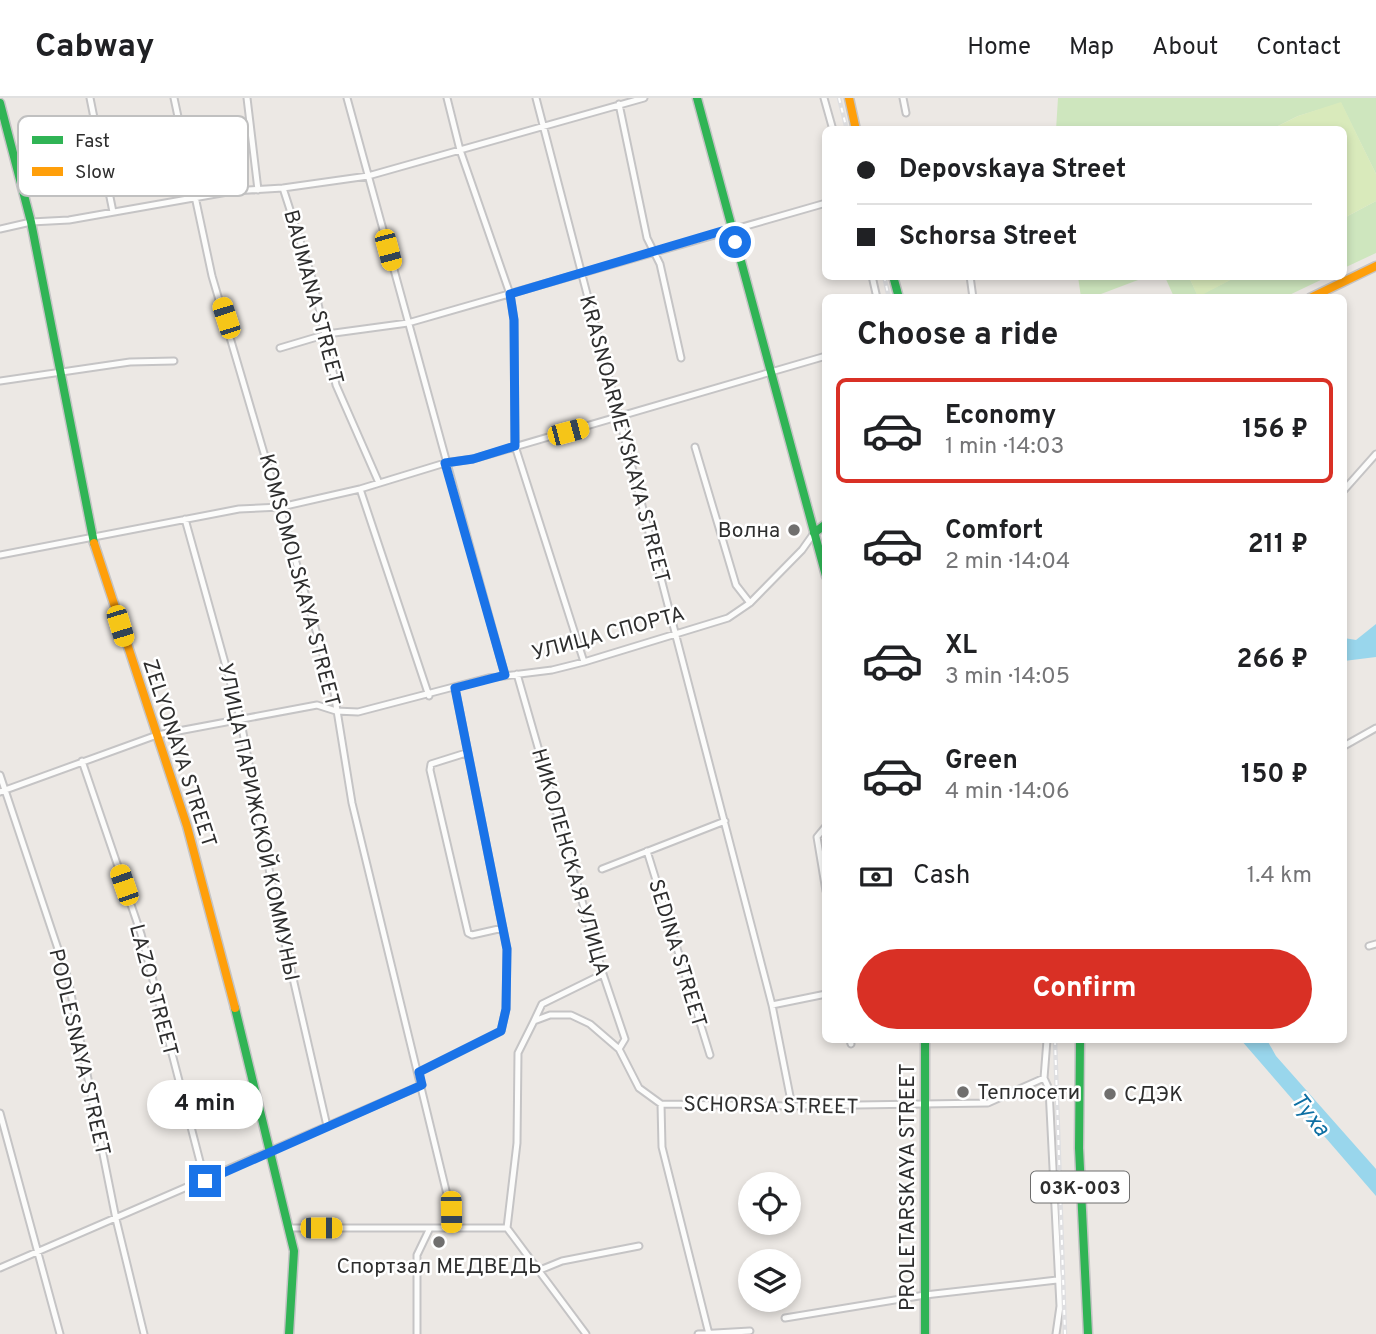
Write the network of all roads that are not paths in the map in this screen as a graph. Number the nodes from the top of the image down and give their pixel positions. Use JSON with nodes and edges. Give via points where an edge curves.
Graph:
{"nodes":[{"id":1,"x":90,"y":98,"type":"edge"},
{"id":2,"x":174,"y":98,"type":"edge"},
{"id":3,"x":247,"y":98,"type":"edge"},
{"id":4,"x":347,"y":98,"type":"edge"},
{"id":5,"x":447,"y":98,"type":"edge"},
{"id":6,"x":536,"y":98,"type":"edge"},
{"id":7,"x":644,"y":98,"type":"edge"},
{"id":8,"x":697,"y":98,"type":"edge"},
{"id":9,"x":824,"y":98,"type":"edge"},
{"id":10,"x":849,"y":98,"type":"edge"},
{"id":11,"x":903,"y":98,"type":"edge"},
{"id":12,"x":0,"y":103,"type":"edge"},
{"id":13,"x":618,"y":104,"type":"junction"},
{"id":14,"x":905,"y":113,"type":"dead end"},
{"id":15,"x":94,"y":116,"type":"edge"},
{"id":16,"x":178,"y":116,"type":"edge"},
{"id":17,"x":832,"y":126,"type":"edge"},
{"id":18,"x":855,"y":126,"type":"edge"},
{"id":19,"x":544,"y":127,"type":"junction"},
{"id":20,"x":460,"y":150,"type":"junction"},
{"id":21,"x":18,"y":172,"type":"edge"},
{"id":22,"x":368,"y":176,"type":"junction"},
{"id":23,"x":283,"y":188,"type":"junction"},
{"id":24,"x":258,"y":190,"type":"junction"},
{"id":25,"x":248,"y":191,"type":"edge"},
{"id":26,"x":24,"y":196,"type":"edge"},
{"id":27,"x":110,"y":196,"type":"edge"},
{"id":28,"x":211,"y":196,"type":"edge"},
{"id":29,"x":195,"y":198,"type":"junction"},
{"id":30,"x":822,"y":204,"type":"edge"},
{"id":31,"x":113,"y":212,"type":"junction"},
{"id":32,"x":31,"y":222,"type":"junction"},
{"id":33,"x":732,"y":228,"type":"junction"},
{"id":34,"x":0,"y":229,"type":"edge"},
{"id":35,"x":653,"y":251,"type":"junction"},
{"id":36,"x":1376,"y":266,"type":"edge"},
{"id":37,"x":581,"y":272,"type":"junction"},
{"id":38,"x":510,"y":294,"type":"junction"},
{"id":39,"x":1318,"y":294,"type":"edge"},
{"id":40,"x":408,"y":323,"type":"junction"},
{"id":41,"x":327,"y":334,"type":"junction"},
{"id":42,"x":280,"y":348,"type":"dead end"},
{"id":43,"x":822,"y":357,"type":"edge"},
{"id":44,"x":681,"y":358,"type":"dead end"},
{"id":45,"x":174,"y":361,"type":"dead end"},
{"id":46,"x":61,"y":372,"type":"junction"},
{"id":47,"x":771,"y":374,"type":"junction"},
{"id":48,"x":0,"y":381,"type":"edge"},
{"id":49,"x":621,"y":418,"type":"junction"},
{"id":50,"x":515,"y":446,"type":"junction"},
{"id":51,"x":695,"y":447,"type":"dead end"},
{"id":52,"x":1376,"y":454,"type":"edge"},
{"id":53,"x":445,"y":463,"type":"junction"},
{"id":54,"x":379,"y":483,"type":"junction"},
{"id":55,"x":1347,"y":487,"type":"edge"},
{"id":56,"x":360,"y":489,"type":"junction"},
{"id":57,"x":281,"y":507,"type":"junction"},
{"id":58,"x":185,"y":519,"type":"junction"},
{"id":59,"x":822,"y":527,"type":"edge"},
{"id":60,"x":814,"y":533,"type":"junction"},
{"id":61,"x":92,"y":536,"type":"junction"},
{"id":62,"x":0,"y":555,"type":"edge"},
{"id":63,"x":822,"y":562,"type":"edge"},
{"id":64,"x":750,"y":603,"type":"junction"},
{"id":65,"x":677,"y":635,"type":"junction"},
{"id":66,"x":584,"y":662,"type":"junction"},
{"id":67,"x":517,"y":674,"type":"junction"},
{"id":68,"x":505,"y":675,"type":"junction"},
{"id":69,"x":455,"y":688,"type":"junction"},
{"id":70,"x":429,"y":696,"type":"junction"},
{"id":71,"x":335,"y":711,"type":"junction"},
{"id":72,"x":240,"y":717,"type":"junction"},
{"id":73,"x":1376,"y":728,"type":"edge"},
{"id":74,"x":157,"y":735,"type":"junction"},
{"id":75,"x":1347,"y":744,"type":"edge"},
{"id":76,"x":466,"y":753,"type":"junction"},
{"id":77,"x":82,"y":761,"type":"junction"},
{"id":78,"x":0,"y":775,"type":"edge"},
{"id":79,"x":2,"y":791,"type":"edge"},
{"id":80,"x":725,"y":821,"type":"junction"},
{"id":81,"x":822,"y":831,"type":"edge"},
{"id":82,"x":647,"y":852,"type":"junction"},
{"id":83,"x":822,"y":867,"type":"edge"},
{"id":84,"x":602,"y":869,"type":"dead end"},
{"id":85,"x":503,"y":928,"type":"junction"},
{"id":86,"x":1376,"y":944,"type":"edge"},
{"id":87,"x":1369,"y":946,"type":"dead end"},
{"id":88,"x":603,"y":974,"type":"junction"},
{"id":89,"x":822,"y":995,"type":"edge"},
{"id":90,"x":772,"y":1005,"type":"junction"},
{"id":91,"x":534,"y":1021,"type":"junction"},
{"id":92,"x":925,"y":1043,"type":"edge"},
{"id":93,"x":1047,"y":1043,"type":"edge"},
{"id":94,"x":1080,"y":1043,"type":"edge"},
{"id":95,"x":619,"y":1049,"type":"junction"},
{"id":96,"x":710,"y":1055,"type":"dead end"},
{"id":97,"x":419,"y":1072,"type":"junction"},
{"id":98,"x":1044,"y":1077,"type":"junction"},
{"id":99,"x":422,"y":1085,"type":"junction"},
{"id":100,"x":661,"y":1104,"type":"junction"},
{"id":101,"x":924,"y":1105,"type":"junction"},
{"id":102,"x":792,"y":1106,"type":"junction"},
{"id":103,"x":0,"y":1113,"type":"edge"},
{"id":104,"x":327,"y":1126,"type":"junction"},
{"id":105,"x":270,"y":1152,"type":"junction"},
{"id":106,"x":205,"y":1181,"type":"junction"},
{"id":107,"x":116,"y":1219,"type":"junction"},
{"id":108,"x":288,"y":1228,"type":"junction"},
{"id":109,"x":430,"y":1228,"type":"junction"},
{"id":110,"x":451,"y":1228,"type":"junction"},
{"id":111,"x":507,"y":1228,"type":"junction"},
{"id":112,"x":639,"y":1246,"type":"dead end"},
{"id":113,"x":37,"y":1250,"type":"junction"},
{"id":114,"x":0,"y":1268,"type":"edge"},
{"id":115,"x":540,"y":1270,"type":"junction"},
{"id":116,"x":1056,"y":1280,"type":"junction"},
{"id":117,"x":925,"y":1295,"type":"junction"},
{"id":118,"x":785,"y":1318,"type":"dead end"},
{"id":119,"x":750,"y":1331,"type":"dead end"},
{"id":120,"x":708,"y":1333,"type":"edge"},
{"id":121,"x":60,"y":1334,"type":"edge"},
{"id":122,"x":144,"y":1334,"type":"edge"},
{"id":123,"x":289,"y":1334,"type":"edge"},
{"id":124,"x":417,"y":1334,"type":"edge"},
{"id":125,"x":586,"y":1334,"type":"edge"},
{"id":126,"x":698,"y":1334,"type":"edge"},
{"id":127,"x":925,"y":1334,"type":"edge"},
{"id":128,"x":1056,"y":1334,"type":"edge"},
{"id":129,"x":1088,"y":1334,"type":"edge"}],
"edges":[{"from":1,"to":15,"type":"street"},
{"from":2,"to":16,"type":"street","name":"KOMSOMOLSKAYA STREET"},
{"from":3,"to":24,"type":"street","name":"BAUMANA STREET"},
{"from":4,"to":22,"type":"street"},
{"from":5,"to":20,"type":"street"},
{"from":6,"to":19,"type":"street","name":"KRASNOARMEYSKAYA STREET"},
{"from":7,"to":13,"type":"street"},
{"from":8,"to":33,"type":"street"},
{"from":9,"to":17,"type":"street"},
{"from":10,"to":18,"type":"street"},
{"from":11,"to":14,"type":"street"},
{"from":12,"to":21,"type":"street","name":"ZELYONAYA STREET"},
{"from":13,"to":19,"type":"street"},
{"from":13,"to":35,"type":"street"},
{"from":19,"to":20,"type":"street"},
{"from":19,"to":37,"type":"street","name":"KRASNOARMEYSKAYA STREET"},
{"from":20,"to":22,"type":"street"},
{"from":20,"to":38,"type":"street"},
{"from":22,"to":23,"type":"street"},
{"from":22,"to":40,"type":"street"},
{"from":23,"to":24,"type":"street"},
{"from":23,"to":41,"type":"street","name":"BAUMANA STREET"},
{"from":24,"to":25,"type":"street"},
{"from":26,"to":32,"type":"street","name":"ZELYONAYA STREET"},
{"from":27,"to":31,"type":"street"},
{"from":28,"to":29,"type":"street"},
{"from":29,"to":31,"type":"street"},
{"from":29,"to":57,"type":"street","name":"KOMSOMOLSKAYA STREET","via":[[212,276]]},
{"from":30,"to":33,"type":"street"},
{"from":31,"to":32,"type":"street"},
{"from":32,"to":34,"type":"street"},
{"from":32,"to":46,"type":"street","name":"ZELYONAYA STREET"},
{"from":33,"to":35,"type":"street"},
{"from":33,"to":47,"type":"street"},
{"from":35,"to":37,"type":"street"},
{"from":35,"to":44,"type":"street"},
{"from":36,"to":39,"type":"street"},
{"from":37,"to":38,"type":"street"},
{"from":37,"to":49,"type":"street","name":"KRASNOARMEYSKAYA STREET"},
{"from":38,"to":40,"type":"street"},
{"from":38,"to":50,"type":"street"},
{"from":40,"to":41,"type":"street"},
{"from":40,"to":53,"type":"street"},
{"from":41,"to":42,"type":"street"},
{"from":41,"to":54,"type":"street","name":"BAUMANA STREET","via":[[336,385]]},
{"from":43,"to":47,"type":"street"},
{"from":45,"to":46,"type":"street"},
{"from":46,"to":48,"type":"street"},
{"from":46,"to":61,"type":"street","name":"ZELYONAYA STREET"},
{"from":47,"to":49,"type":"street"},
{"from":47,"to":60,"type":"street"},
{"from":49,"to":50,"type":"street"},
{"from":49,"to":65,"type":"street","name":"KRASNOARMEYSKAYA STREET"},
{"from":50,"to":53,"type":"street"},
{"from":50,"to":66,"type":"street"},
{"from":51,"to":64,"type":"street","via":[[736,585]]},
{"from":52,"to":55,"type":"street"},
{"from":53,"to":54,"type":"street"},
{"from":53,"to":68,"type":"street"},
{"from":54,"to":56,"type":"street"},
{"from":56,"to":57,"type":"street"},
{"from":56,"to":70,"type":"street"},
{"from":57,"to":58,"type":"street"},
{"from":57,"to":71,"type":"street","name":"KOMSOMOLSKAYA STREET","via":[[334,692]]},
{"from":58,"to":61,"type":"street"},
{"from":58,"to":72,"type":"street","name":"УЛИЦА ПАРИЖСКОЙ КОММУНЫ"},
{"from":59,"to":60,"type":"street","name":"УЛИЦА СПОРТА"},
{"from":60,"to":63,"type":"street"},
{"from":60,"to":64,"type":"street","name":"УЛИЦА СПОРТА"},
{"from":61,"to":62,"type":"street"},
{"from":61,"to":74,"type":"street","name":"ZELYONAYA STREET"},
{"from":64,"to":65,"type":"street","name":"УЛИЦА СПОРТА","via":[[728,618]]},
{"from":65,"to":66,"type":"street","name":"УЛИЦА СПОРТА"},
{"from":65,"to":80,"type":"street","name":"KRASNOARMEYSKAYA STREET"},
{"from":66,"to":67,"type":"street","name":"УЛИЦА СПОРТА"},
{"from":67,"to":68,"type":"street","name":"УЛИЦА СПОРТА"},
{"from":67,"to":88,"type":"street","name":"НИКОЛЕНСКАЯ УЛИЦА"},
{"from":68,"to":69,"type":"street","name":"УЛИЦА СПОРТА"},
{"from":69,"to":70,"type":"street","name":"УЛИЦА СПОРТА"},
{"from":69,"to":76,"type":"street"},
{"from":70,"to":71,"type":"street","name":"УЛИЦА СПОРТА","via":[[358,712]]},
{"from":71,"to":72,"type":"street","name":"УЛИЦА СПОРТА","via":[[317,705]]},
{"from":71,"to":97,"type":"street","name":"KOMSOMOLSKAYA STREET","via":[[379,919]]},
{"from":72,"to":74,"type":"street","name":"УЛИЦА СПОРТА"},
{"from":72,"to":104,"type":"street","name":"УЛИЦА ПАРИЖСКОЙ КОММУНЫ","via":[[275,900]]},
{"from":73,"to":75,"type":"street"},
{"from":74,"to":77,"type":"street","name":"УЛИЦА СПОРТА"},
{"from":74,"to":105,"type":"street","name":"ZELYONAYA STREET","via":[[218,938]]},
{"from":76,"to":85,"type":"street"},
{"from":76,"to":85,"type":"street","via":[[431,764],[430,770],[468,933]]},
{"from":77,"to":79,"type":"street","name":"УЛИЦА СПОРТА"},
{"from":77,"to":106,"type":"street","name":"LAZO STREET","via":[[141,934]]},
{"from":78,"to":79,"type":"street","name":"PODLESNAYA STREET"},
{"from":79,"to":107,"type":"street","name":"PODLESNAYA STREET","via":[[68,979]]},
{"from":80,"to":82,"type":"street"},
{"from":80,"to":90,"type":"street","name":"KRASNOARMEYSKAYA STREET"},
{"from":81,"to":83,"type":"street","via":[[817,837]]},
{"from":82,"to":84,"type":"street"},
{"from":82,"to":96,"type":"street","name":"SEDINA STREET"},
{"from":85,"to":97,"type":"street","via":[[506,1009],[501,1031]]},
{"from":86,"to":87,"type":"street"},
{"from":88,"to":91,"type":"street","via":[[542,1004]]},
{"from":88,"to":95,"type":"street","name":"НИКОЛЕНСКАЯ УЛИЦА","via":[[625,1039]]},
{"from":89,"to":90,"type":"street"},
{"from":90,"to":102,"type":"street","name":"KRASNOARMEYSKAYA STREET"},
{"from":91,"to":95,"type":"street","name":"SCHORSA STREET","via":[[551,1015],[571,1016],[590,1024]]},
{"from":91,"to":111,"type":"street","via":[[518,1053],[517,1143]]},
{"from":92,"to":101,"type":"street","name":"PROLETARSKAYA STREET"},
{"from":93,"to":98,"type":"street"},
{"from":94,"to":129,"type":"street","number":"03К-003","via":[[1079,1148]]},
{"from":95,"to":100,"type":"street","name":"SCHORSA STREET","via":[[639,1088]]},
{"from":97,"to":99,"type":"street","name":"KOMSOMOLSKAYA STREET"},
{"from":98,"to":101,"type":"street","name":"SCHORSA STREET","via":[[988,1103]]},
{"from":98,"to":116,"type":"street","via":[[1049,1089]]},
{"from":99,"to":104,"type":"street"},
{"from":99,"to":110,"type":"street","name":"KOMSOMOLSKAYA STREET"},
{"from":100,"to":102,"type":"street","name":"SCHORSA STREET"},
{"from":100,"to":120,"type":"street","via":[[662,1147]]},
{"from":101,"to":102,"type":"street","name":"SCHORSA STREET"},
{"from":101,"to":117,"type":"street","name":"PROLETARSKAYA STREET"},
{"from":103,"to":113,"type":"street"},
{"from":104,"to":105,"type":"street"},
{"from":105,"to":106,"type":"street"},
{"from":105,"to":108,"type":"street","name":"ZELYONAYA STREET"},
{"from":106,"to":107,"type":"street"},
{"from":107,"to":113,"type":"street"},
{"from":107,"to":122,"type":"street","name":"PODLESNAYA STREET"},
{"from":108,"to":109,"type":"street"},
{"from":108,"to":123,"type":"street","name":"ZELYONAYA STREET","via":[[294,1251]]},
{"from":109,"to":110,"type":"street"},
{"from":109,"to":124,"type":"street","via":[[417,1255]]},
{"from":110,"to":111,"type":"street"},
{"from":111,"to":115,"type":"street"},
{"from":112,"to":115,"type":"street","via":[[562,1261]]},
{"from":113,"to":114,"type":"street"},
{"from":113,"to":121,"type":"street"},
{"from":115,"to":125,"type":"street"},
{"from":116,"to":117,"type":"street"},
{"from":116,"to":128,"type":"street","via":[[1060,1306]]},
{"from":117,"to":118,"type":"street"},
{"from":117,"to":127,"type":"street","name":"PROLETARSKAYA STREET"},
{"from":119,"to":120,"type":"street"},
{"from":120,"to":126,"type":"street"}]}
